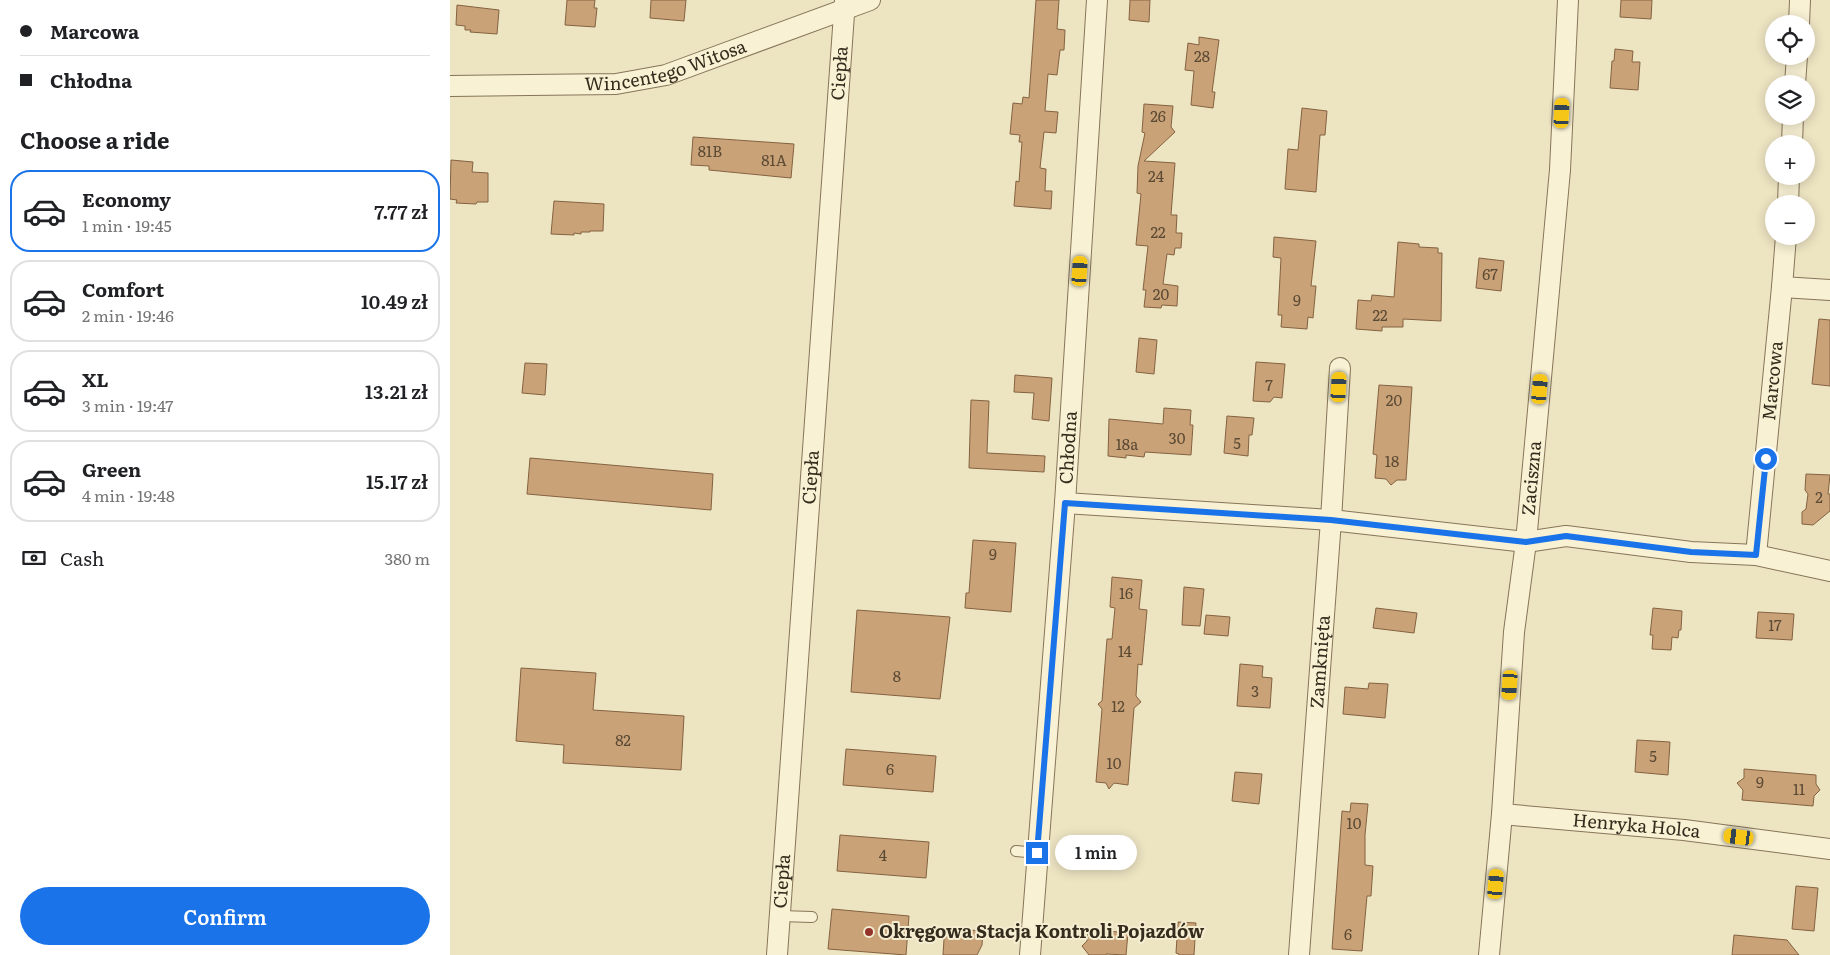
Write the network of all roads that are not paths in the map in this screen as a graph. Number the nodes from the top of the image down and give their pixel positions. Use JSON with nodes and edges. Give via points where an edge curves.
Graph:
{"nodes":[{"id":1,"x":870,"y":0,"type":"edge"},
{"id":2,"x":1097,"y":0,"type":"edge"},
{"id":3,"x":1568,"y":0,"type":"edge"},
{"id":4,"x":1800,"y":0,"type":"edge"},
{"id":5,"x":845,"y":5,"type":"edge"},
{"id":6,"x":1799,"y":15,"type":"edge"},
{"id":7,"x":450,"y":86,"type":"edge"},
{"id":8,"x":1785,"y":245,"type":"edge"},
{"id":9,"x":1782,"y":287,"type":"junction"},
{"id":10,"x":1830,"y":290,"type":"edge"},
{"id":11,"x":1340,"y":368,"type":"dead end"},
{"id":12,"x":1065,"y":503,"type":"junction"},
{"id":13,"x":1331,"y":520,"type":"junction"},
{"id":14,"x":1526,"y":542,"type":"junction"},
{"id":15,"x":1756,"y":555,"type":"junction"},
{"id":16,"x":1830,"y":571,"type":"edge"},
{"id":17,"x":1502,"y":814,"type":"junction"},
{"id":18,"x":1830,"y":848,"type":"edge"},
{"id":19,"x":1016,"y":852,"type":"dead end"},
{"id":20,"x":1037,"y":853,"type":"junction"},
{"id":21,"x":780,"y":916,"type":"junction"},
{"id":22,"x":812,"y":918,"type":"dead end"},
{"id":23,"x":777,"y":955,"type":"edge"},
{"id":24,"x":1030,"y":955,"type":"edge"},
{"id":25,"x":1299,"y":955,"type":"edge"},
{"id":26,"x":1489,"y":955,"type":"edge"}],
"edges":[{"from":1,"to":5,"type":"street","name":"Wincentego Witosa"},
{"from":2,"to":12,"type":"street","name":"Chłodna"},
{"from":3,"to":14,"type":"street","name":"Zaciszna","via":[[1560,170]]},
{"from":4,"to":6,"type":"street"},
{"from":5,"to":7,"type":"street","name":"Wincentego Witosa","via":[[666,76],[616,84]]},
{"from":5,"to":21,"type":"street","name":"Ciepła"},
{"from":8,"to":9,"type":"street","name":"Marcowa"},
{"from":9,"to":10,"type":"street"},
{"from":9,"to":15,"type":"street","name":"Marcowa"},
{"from":11,"to":13,"type":"street","name":"Zamknięta"},
{"from":12,"to":13,"type":"street"},
{"from":12,"to":20,"type":"street","name":"Chłodna"},
{"from":13,"to":14,"type":"street"},
{"from":13,"to":25,"type":"street","name":"Zamknięta"},
{"from":14,"to":15,"type":"street","via":[[1566,536],[1691,552]]},
{"from":14,"to":17,"type":"street","name":"Zaciszna","via":[[1514,632]]},
{"from":15,"to":16,"type":"street"},
{"from":17,"to":18,"type":"street","name":"Henryka Holca","via":[[1684,830]]},
{"from":17,"to":26,"type":"street","name":"Zaciszna"},
{"from":19,"to":20,"type":"lane"},
{"from":20,"to":24,"type":"street","name":"Chłodna"},
{"from":21,"to":22,"type":"lane"},
{"from":21,"to":23,"type":"street","name":"Ciepła"}]}
